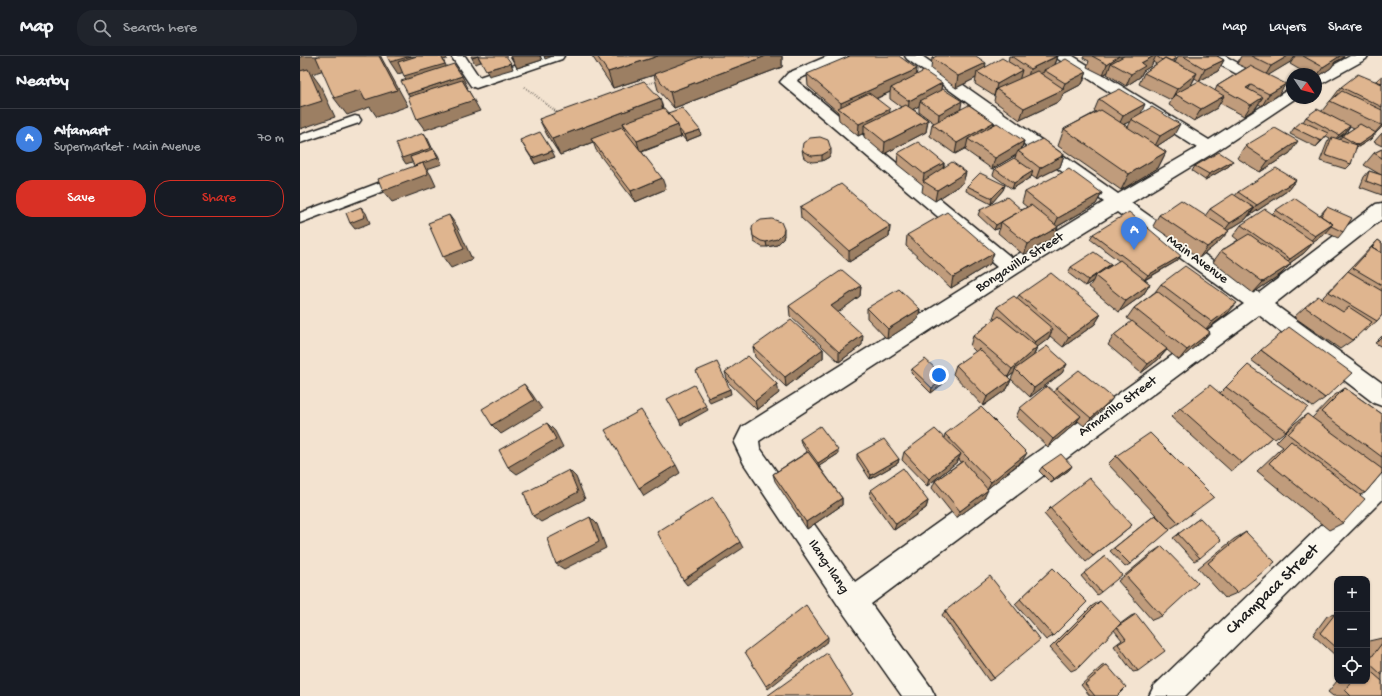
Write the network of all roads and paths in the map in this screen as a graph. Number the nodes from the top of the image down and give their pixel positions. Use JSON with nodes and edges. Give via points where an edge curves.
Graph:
{"nodes":[{"id":1,"x":458,"y":56,"type":"edge"},
{"id":2,"x":557,"y":56,"type":"edge"},
{"id":3,"x":841,"y":56,"type":"edge"},
{"id":4,"x":1063,"y":56,"type":"edge"},
{"id":5,"x":1214,"y":56,"type":"edge"},
{"id":6,"x":1361,"y":56,"type":"edge"},
{"id":7,"x":915,"y":57,"type":"edge"},
{"id":8,"x":508,"y":73,"type":"junction"},
{"id":9,"x":1322,"y":77,"type":"edge"},
{"id":10,"x":660,"y":80,"type":"edge"},
{"id":11,"x":645,"y":85,"type":"edge"},
{"id":12,"x":1286,"y":93,"type":"edge"},
{"id":13,"x":1286,"y":98,"type":"edge"},
{"id":14,"x":565,"y":114,"type":"edge"},
{"id":15,"x":355,"y":120,"type":"dead end"},
{"id":16,"x":300,"y":139,"type":"edge"},
{"id":17,"x":1209,"y":148,"type":"junction"},
{"id":18,"x":381,"y":187,"type":"edge"},
{"id":19,"x":1117,"y":202,"type":"junction"},
{"id":20,"x":1382,"y":209,"type":"edge"},
{"id":21,"x":300,"y":218,"type":"edge"},
{"id":22,"x":1011,"y":268,"type":"junction"},
{"id":23,"x":1259,"y":304,"type":"junction"},
{"id":24,"x":1382,"y":396,"type":"edge"},
{"id":25,"x":750,"y":434,"type":"joint"},
{"id":26,"x":1382,"y":483,"type":"edge"},
{"id":27,"x":852,"y":601,"type":"junction"},
{"id":28,"x":920,"y":696,"type":"edge"},
{"id":29,"x":1164,"y":696,"type":"edge"}],
"edges":[{"from":1,"to":8,"type":"street","via":[[476,83]]},
{"from":2,"to":8,"type":"street"},
{"from":3,"to":22,"type":"street","via":[[793,76],[788,82]]},
{"from":4,"to":17,"type":"street"},
{"from":5,"to":12,"type":"street"},
{"from":6,"to":9,"type":"street"},
{"from":7,"to":19,"type":"street","name":"Main Avenue"},
{"from":8,"to":14,"type":"path","via":[[558,114]]},
{"from":10,"to":11,"type":"path"},
{"from":13,"to":17,"type":"street","name":"Bongavilla Street"},
{"from":15,"to":16,"type":"lane"},
{"from":17,"to":19,"type":"street","name":"Bongavilla Street"},
{"from":18,"to":21,"type":"lane"},
{"from":19,"to":22,"type":"street","name":"Bongavilla Street"},
{"from":19,"to":23,"type":"street","name":"Main Avenue"},
{"from":20,"to":23,"type":"street","name":"Armarillo Street"},
{"from":22,"to":25,"type":"street","name":"Bongavilla Street"},
{"from":23,"to":24,"type":"street","name":"Main Avenue"},
{"from":23,"to":27,"type":"street","name":"Armarillo Street"},
{"from":25,"to":27,"type":"street","name":"Ilang-Ilang","via":[[746,443],[752,456]]},
{"from":26,"to":29,"type":"street","name":"Champaca Street"},
{"from":27,"to":28,"type":"street","name":"Ilang-Ilang"}]}
